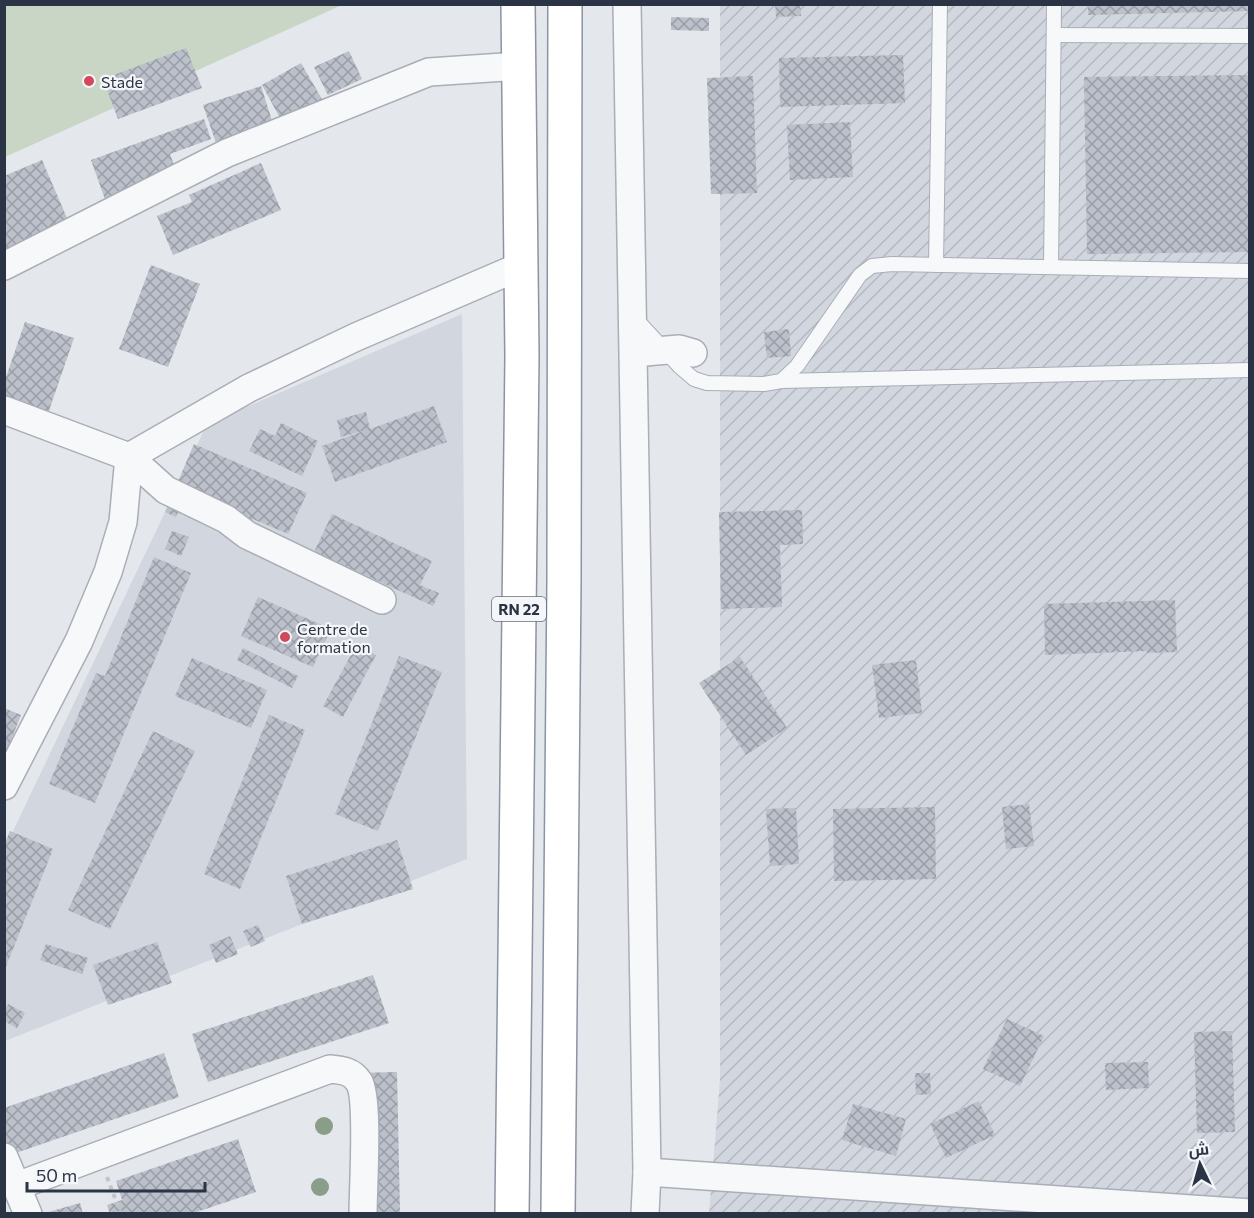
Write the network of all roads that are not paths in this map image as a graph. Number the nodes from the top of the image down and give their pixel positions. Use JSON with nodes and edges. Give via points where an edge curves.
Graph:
{"nodes":[{"id":1,"x":518,"y":4,"type":"edge"},
{"id":2,"x":565,"y":4,"type":"edge"},
{"id":3,"x":627,"y":4,"type":"edge"},
{"id":4,"x":940,"y":4,"type":"edge"},
{"id":5,"x":1054,"y":4,"type":"edge"},
{"id":6,"x":1054,"y":35,"type":"junction"},
{"id":7,"x":1250,"y":36,"type":"edge"},
{"id":8,"x":519,"y":66,"type":"junction"},
{"id":9,"x":936,"y":265,"type":"junction"},
{"id":10,"x":4,"y":266,"type":"edge"},
{"id":11,"x":521,"y":266,"type":"junction"},
{"id":12,"x":1051,"y":267,"type":"junction"},
{"id":13,"x":1250,"y":271,"type":"edge"},
{"id":14,"x":633,"y":317,"type":"junction"},
{"id":15,"x":664,"y":350,"type":"junction"},
{"id":16,"x":634,"y":353,"type":"junction"},
{"id":17,"x":693,"y":353,"type":"dead end"},
{"id":18,"x":1250,"y":370,"type":"edge"},
{"id":19,"x":781,"y":381,"type":"junction"},
{"id":20,"x":4,"y":410,"type":"edge"},
{"id":21,"x":129,"y":457,"type":"junction"},
{"id":22,"x":382,"y":600,"type":"dead end"},
{"id":23,"x":4,"y":786,"type":"edge"},
{"id":24,"x":4,"y":1157,"type":"edge"},
{"id":25,"x":647,"y":1172,"type":"junction"},
{"id":26,"x":17,"y":1186,"type":"junction"},
{"id":27,"x":1250,"y":1213,"type":"edge"},
{"id":28,"x":28,"y":1214,"type":"edge"},
{"id":29,"x":363,"y":1214,"type":"edge"},
{"id":30,"x":512,"y":1214,"type":"edge"},
{"id":31,"x":558,"y":1214,"type":"edge"},
{"id":32,"x":645,"y":1214,"type":"edge"}],
"edges":[{"from":1,"to":8,"type":"highway","number":"RN 22"},
{"from":2,"to":31,"type":"highway","number":"RN 22"},
{"from":3,"to":14,"type":"street"},
{"from":4,"to":9,"type":"lane"},
{"from":5,"to":6,"type":"lane"},
{"from":6,"to":7,"type":"lane"},
{"from":6,"to":12,"type":"lane"},
{"from":8,"to":10,"type":"street","via":[[429,72],[227,153]]},
{"from":8,"to":11,"type":"highway","number":"RN 22"},
{"from":9,"to":12,"type":"lane"},
{"from":9,"to":19,"type":"lane","via":[[872,266],[860,275],[797,366]]},
{"from":11,"to":21,"type":"street","via":[[249,388]]},
{"from":11,"to":30,"type":"highway","number":"RN 22"},
{"from":12,"to":13,"type":"lane"},
{"from":14,"to":15,"type":"lane"},
{"from":14,"to":16,"type":"street"},
{"from":15,"to":16,"type":"street"},
{"from":15,"to":17,"type":"street"},
{"from":15,"to":19,"type":"lane","via":[[694,379],[707,383]]},
{"from":16,"to":25,"type":"street"},
{"from":18,"to":19,"type":"lane"},
{"from":20,"to":21,"type":"street"},
{"from":21,"to":22,"type":"street","via":[[166,490],[226,519],[247,535]]},
{"from":21,"to":23,"type":"street","via":[[123,522],[108,572],[79,641]]},
{"from":24,"to":26,"type":"street"},
{"from":25,"to":27,"type":"street"},
{"from":25,"to":32,"type":"street"},
{"from":26,"to":28,"type":"street"},
{"from":26,"to":29,"type":"street","via":[[330,1069],[352,1074],[363,1096]]}]}
